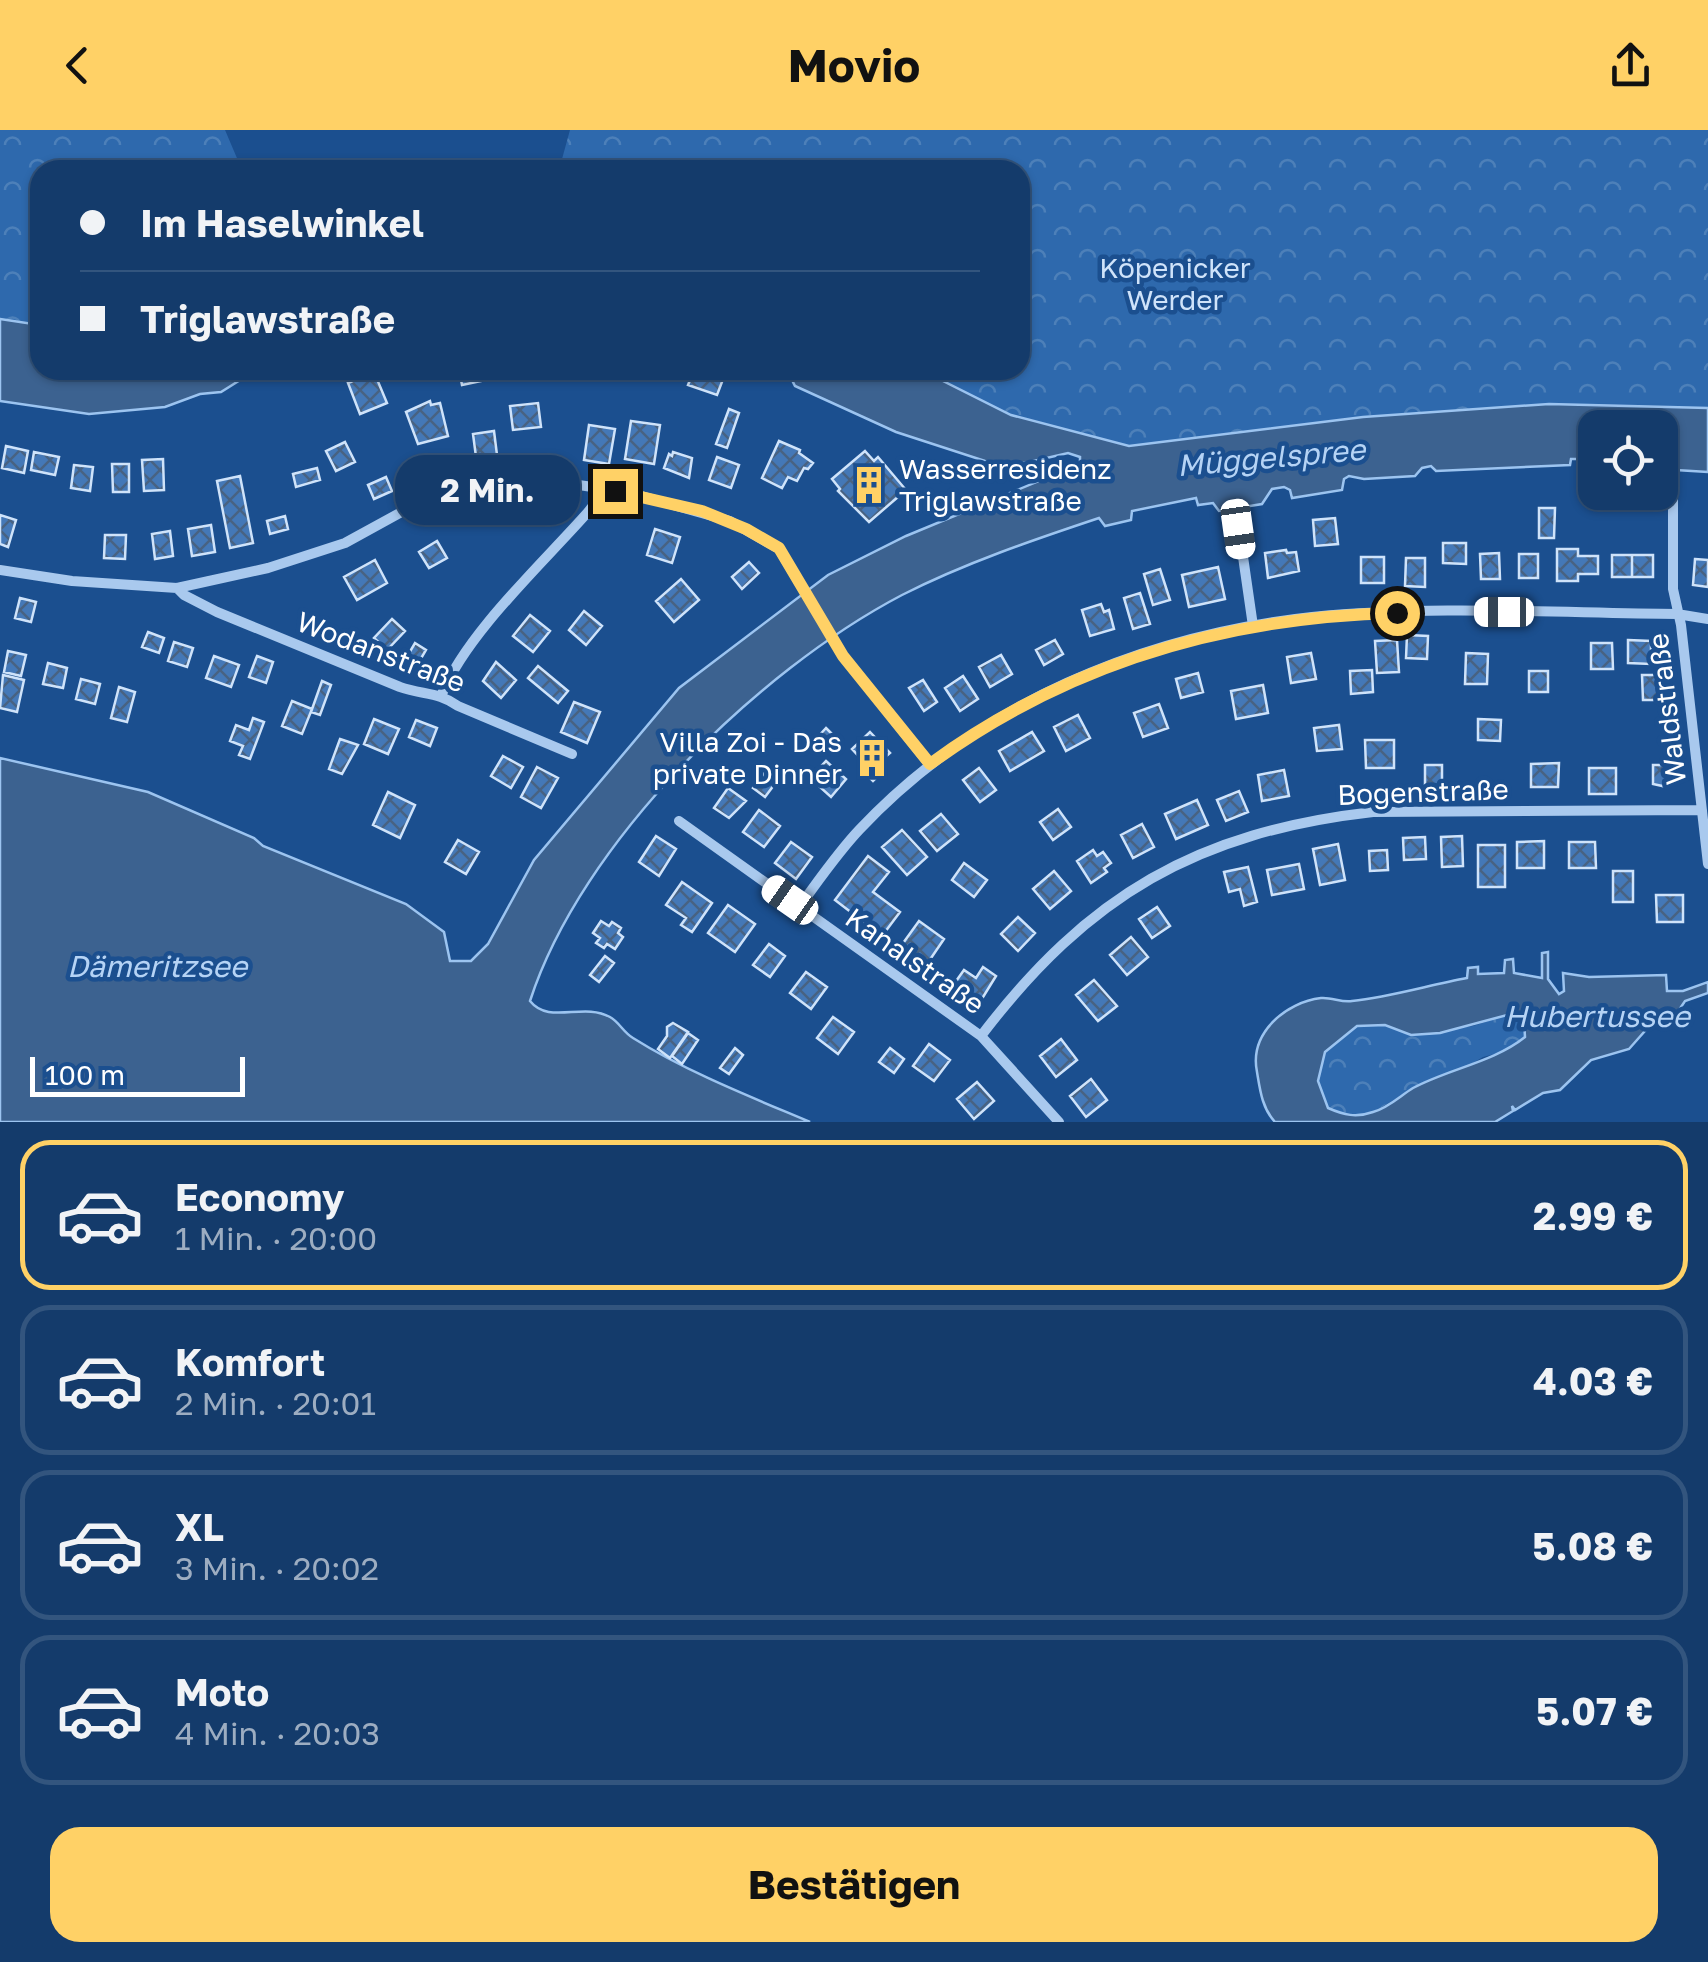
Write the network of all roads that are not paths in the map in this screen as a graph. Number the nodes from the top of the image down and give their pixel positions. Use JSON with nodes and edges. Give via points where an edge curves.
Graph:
{"nodes":[{"id":1,"x":602,"y":488,"type":"junction"},
{"id":2,"x":1672,"y":510,"type":"edge"},
{"id":3,"x":1238,"y":529,"type":"dead end"},
{"id":4,"x":0,"y":570,"type":"edge"},
{"id":5,"x":177,"y":588,"type":"junction"},
{"id":6,"x":1678,"y":614,"type":"junction"},
{"id":7,"x":1708,"y":618,"type":"edge"},
{"id":8,"x":1253,"y":626,"type":"junction"},
{"id":9,"x":442,"y":694,"type":"junction"},
{"id":10,"x":572,"y":754,"type":"dead end"},
{"id":11,"x":930,"y":764,"type":"junction"},
{"id":12,"x":1702,"y":810,"type":"junction"},
{"id":13,"x":679,"y":822,"type":"dead end"},
{"id":14,"x":1708,"y":864,"type":"edge"},
{"id":15,"x":799,"y":906,"type":"junction"},
{"id":16,"x":981,"y":1036,"type":"junction"},
{"id":17,"x":1058,"y":1122,"type":"edge"}],
"edges":[{"from":1,"to":5,"type":"street","via":[[532,480],[466,485],[427,498],[345,543]]},
{"from":1,"to":9,"type":"street","via":[[472,642]]},
{"from":1,"to":11,"type":"street","via":[[730,522],[779,548],[843,656]]},
{"from":2,"to":6,"type":"street","name":"Waldstraße"},
{"from":3,"to":8,"type":"street"},
{"from":4,"to":5,"type":"street"},
{"from":5,"to":9,"type":"street","name":"Wodanstraße","via":[[217,612],[384,681]]},
{"from":6,"to":7,"type":"street"},
{"from":6,"to":8,"type":"street","via":[[1373,614]]},
{"from":6,"to":12,"type":"street","name":"Waldstraße"},
{"from":8,"to":11,"type":"street","via":[[1183,642],[1062,684]]},
{"from":9,"to":10,"type":"street","name":"Wodanstraße"},
{"from":11,"to":15,"type":"street","via":[[860,828]]},
{"from":12,"to":14,"type":"street","name":"Waldstraße"},
{"from":12,"to":16,"type":"street","name":"Bogenstraße","via":[[1373,812],[1265,831],[1122,895],[1034,969]]},
{"from":13,"to":15,"type":"street","name":"Kanalstraße"},
{"from":15,"to":16,"type":"street","name":"Kanalstraße"},
{"from":16,"to":17,"type":"street","name":"Kanalstraße"}]}
